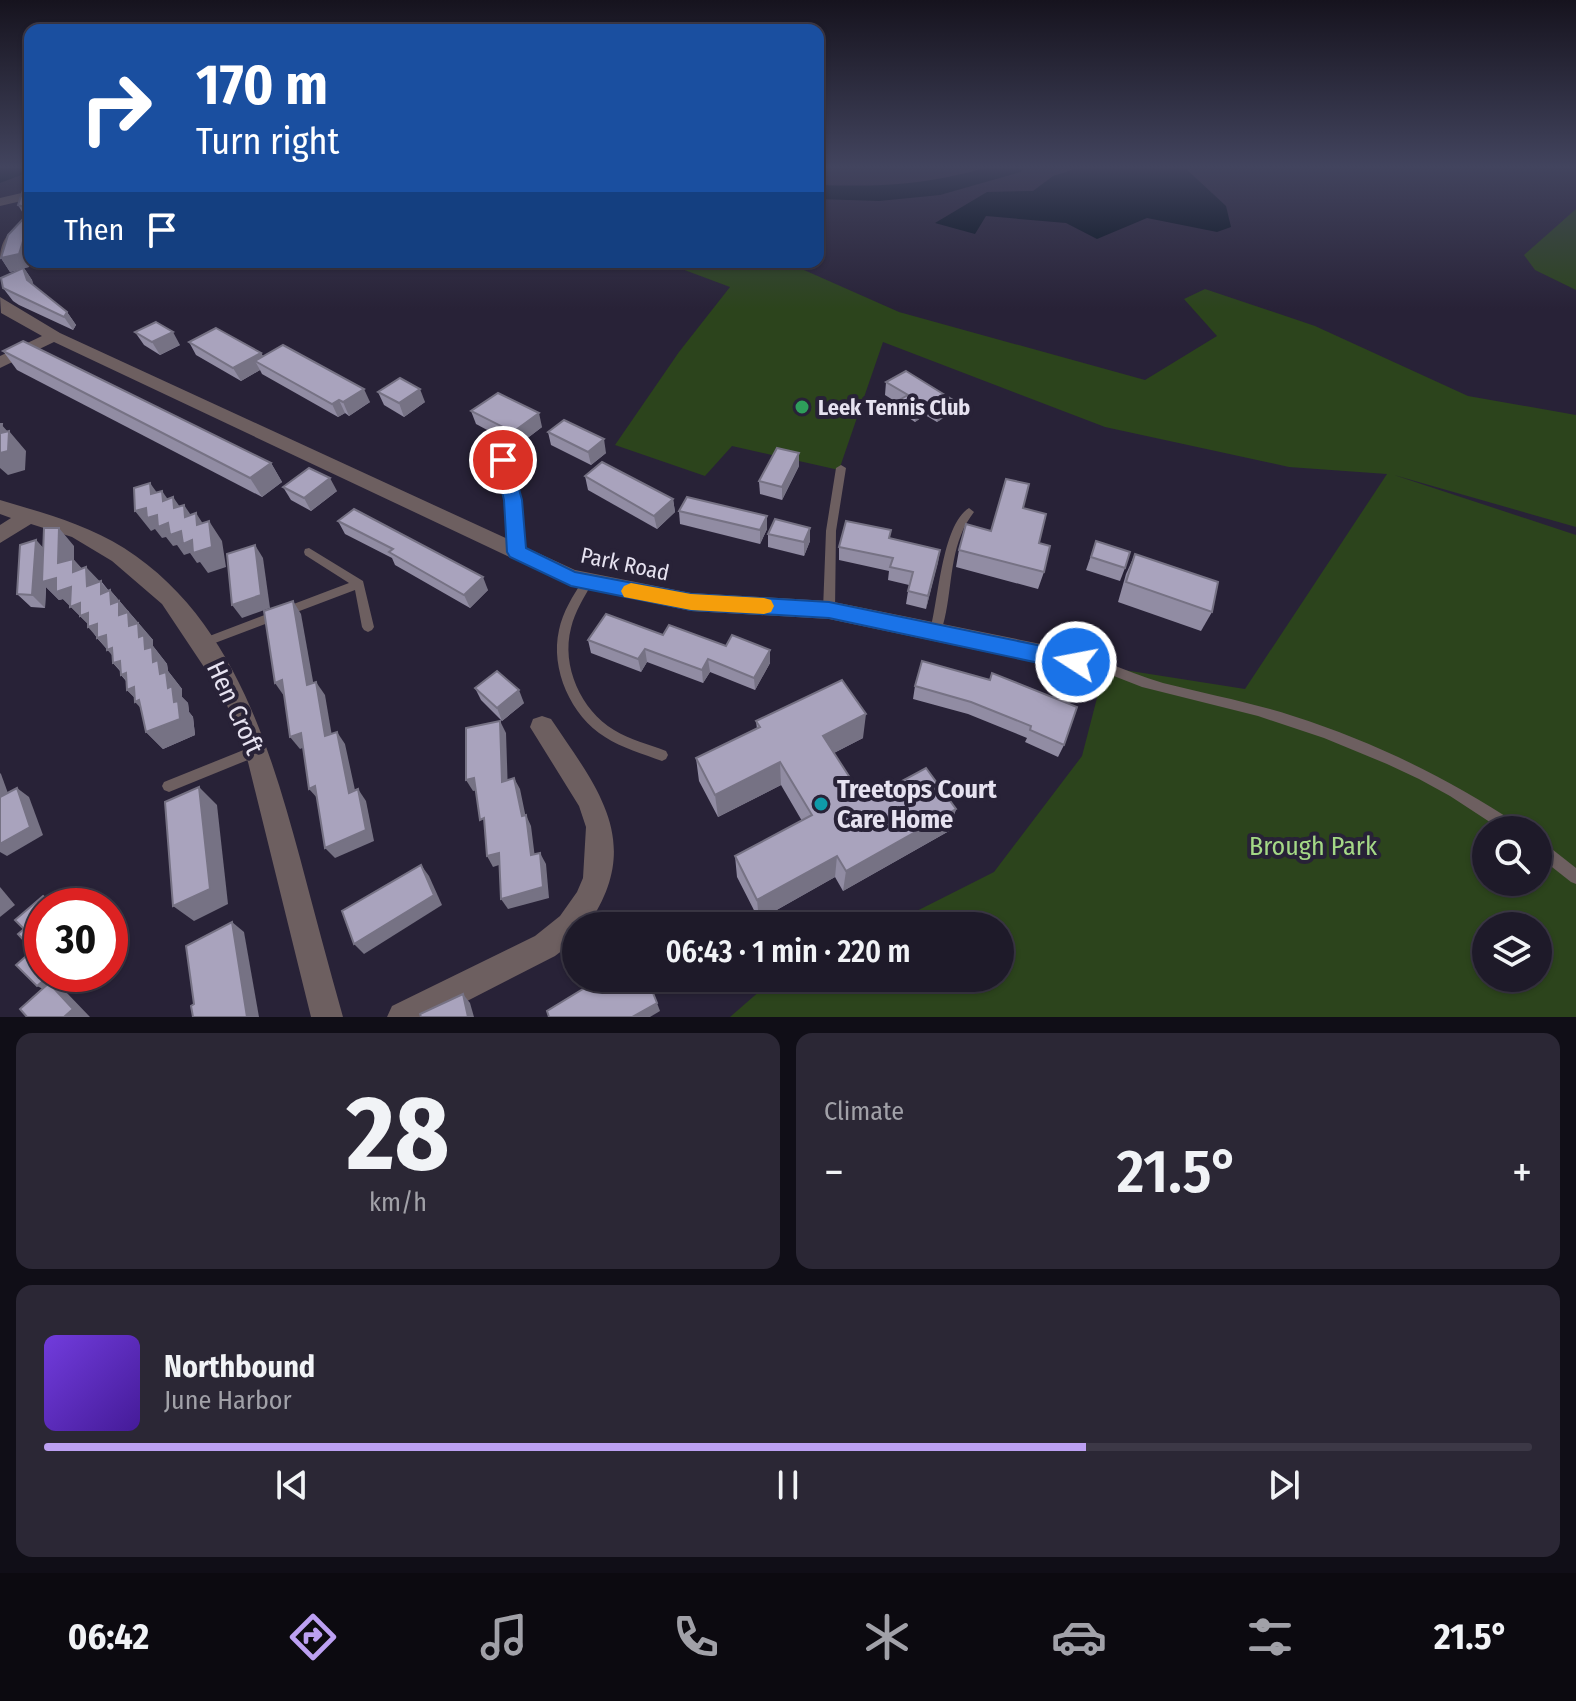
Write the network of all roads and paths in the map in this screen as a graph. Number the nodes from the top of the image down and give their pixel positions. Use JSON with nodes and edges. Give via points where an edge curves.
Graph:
{"nodes":[{"id":1,"x":24,"y":228,"type":"edge"},
{"id":2,"x":0,"y":255,"type":"edge"},
{"id":3,"x":0,"y":302,"type":"edge"},
{"id":4,"x":54,"y":336,"type":"junction"},
{"id":5,"x":0,"y":363,"type":"edge"},
{"id":6,"x":503,"y":460,"type":"dead end"},
{"id":7,"x":841,"y":468,"type":"dead end"},
{"id":8,"x":0,"y":507,"type":"edge"},
{"id":9,"x":969,"y":512,"type":"dead end"},
{"id":10,"x":28,"y":516,"type":"junction"},
{"id":11,"x":0,"y":535,"type":"edge"},
{"id":12,"x":309,"y":552,"type":"dead end"},
{"id":13,"x":517,"y":552,"type":"junction"},
{"id":14,"x":587,"y":583,"type":"junction"},
{"id":15,"x":359,"y":584,"type":"junction"},
{"id":16,"x":829,"y":610,"type":"junction"},
{"id":17,"x":368,"y":627,"type":"dead end"},
{"id":18,"x":935,"y":634,"type":"junction"},
{"id":19,"x":202,"y":643,"type":"junction"},
{"id":20,"x":1105,"y":667,"type":"joint"},
{"id":21,"x":542,"y":727,"type":"dead end"},
{"id":22,"x":256,"y":751,"type":"junction"},
{"id":23,"x":662,"y":755,"type":"dead end"},
{"id":24,"x":169,"y":786,"type":"dead end"},
{"id":25,"x":1491,"y":816,"type":"edge"},
{"id":26,"x":1552,"y":858,"type":"edge"},
{"id":27,"x":1576,"y":877,"type":"edge"},
{"id":28,"x":327,"y":1017,"type":"edge"},
{"id":29,"x":403,"y":1017,"type":"edge"}],
"edges":[{"from":1,"to":2,"type":"street"},
{"from":3,"to":4,"type":"street","name":"Park Road"},
{"from":4,"to":5,"type":"street"},
{"from":4,"to":13,"type":"street","name":"Park Road"},
{"from":6,"to":13,"type":"lane"},
{"from":7,"to":16,"type":"lane","via":[[831,531]]},
{"from":8,"to":10,"type":"street","name":"Hen Croft"},
{"from":9,"to":18,"type":"lane","via":[[955,530]]},
{"from":10,"to":11,"type":"street"},
{"from":10,"to":19,"type":"street","name":"Hen Croft","via":[[79,532],[119,555],[170,598]]},
{"from":12,"to":15,"type":"lane"},
{"from":13,"to":14,"type":"street","name":"Park Road"},
{"from":14,"to":16,"type":"street","name":"Park Road","via":[[691,602]]},
{"from":14,"to":23,"type":"lane","via":[[568,617],[564,641],[572,692],[585,714],[608,734]]},
{"from":15,"to":17,"type":"lane"},
{"from":15,"to":19,"type":"lane"},
{"from":16,"to":18,"type":"street","name":"Park Road"},
{"from":18,"to":20,"type":"street","name":"Park Road"},
{"from":19,"to":22,"type":"street","name":"Hen Croft","via":[[234,693]]},
{"from":20,"to":25,"type":"lane","via":[[1128,678],[1262,712],[1379,753]]},
{"from":21,"to":29,"type":"street","via":[[590,800],[600,827],[597,878],[587,902],[570,926],[545,946]]},
{"from":22,"to":24,"type":"lane"},
{"from":22,"to":28,"type":"street","name":"Hen Croft"},
{"from":26,"to":27,"type":"lane"}]}
